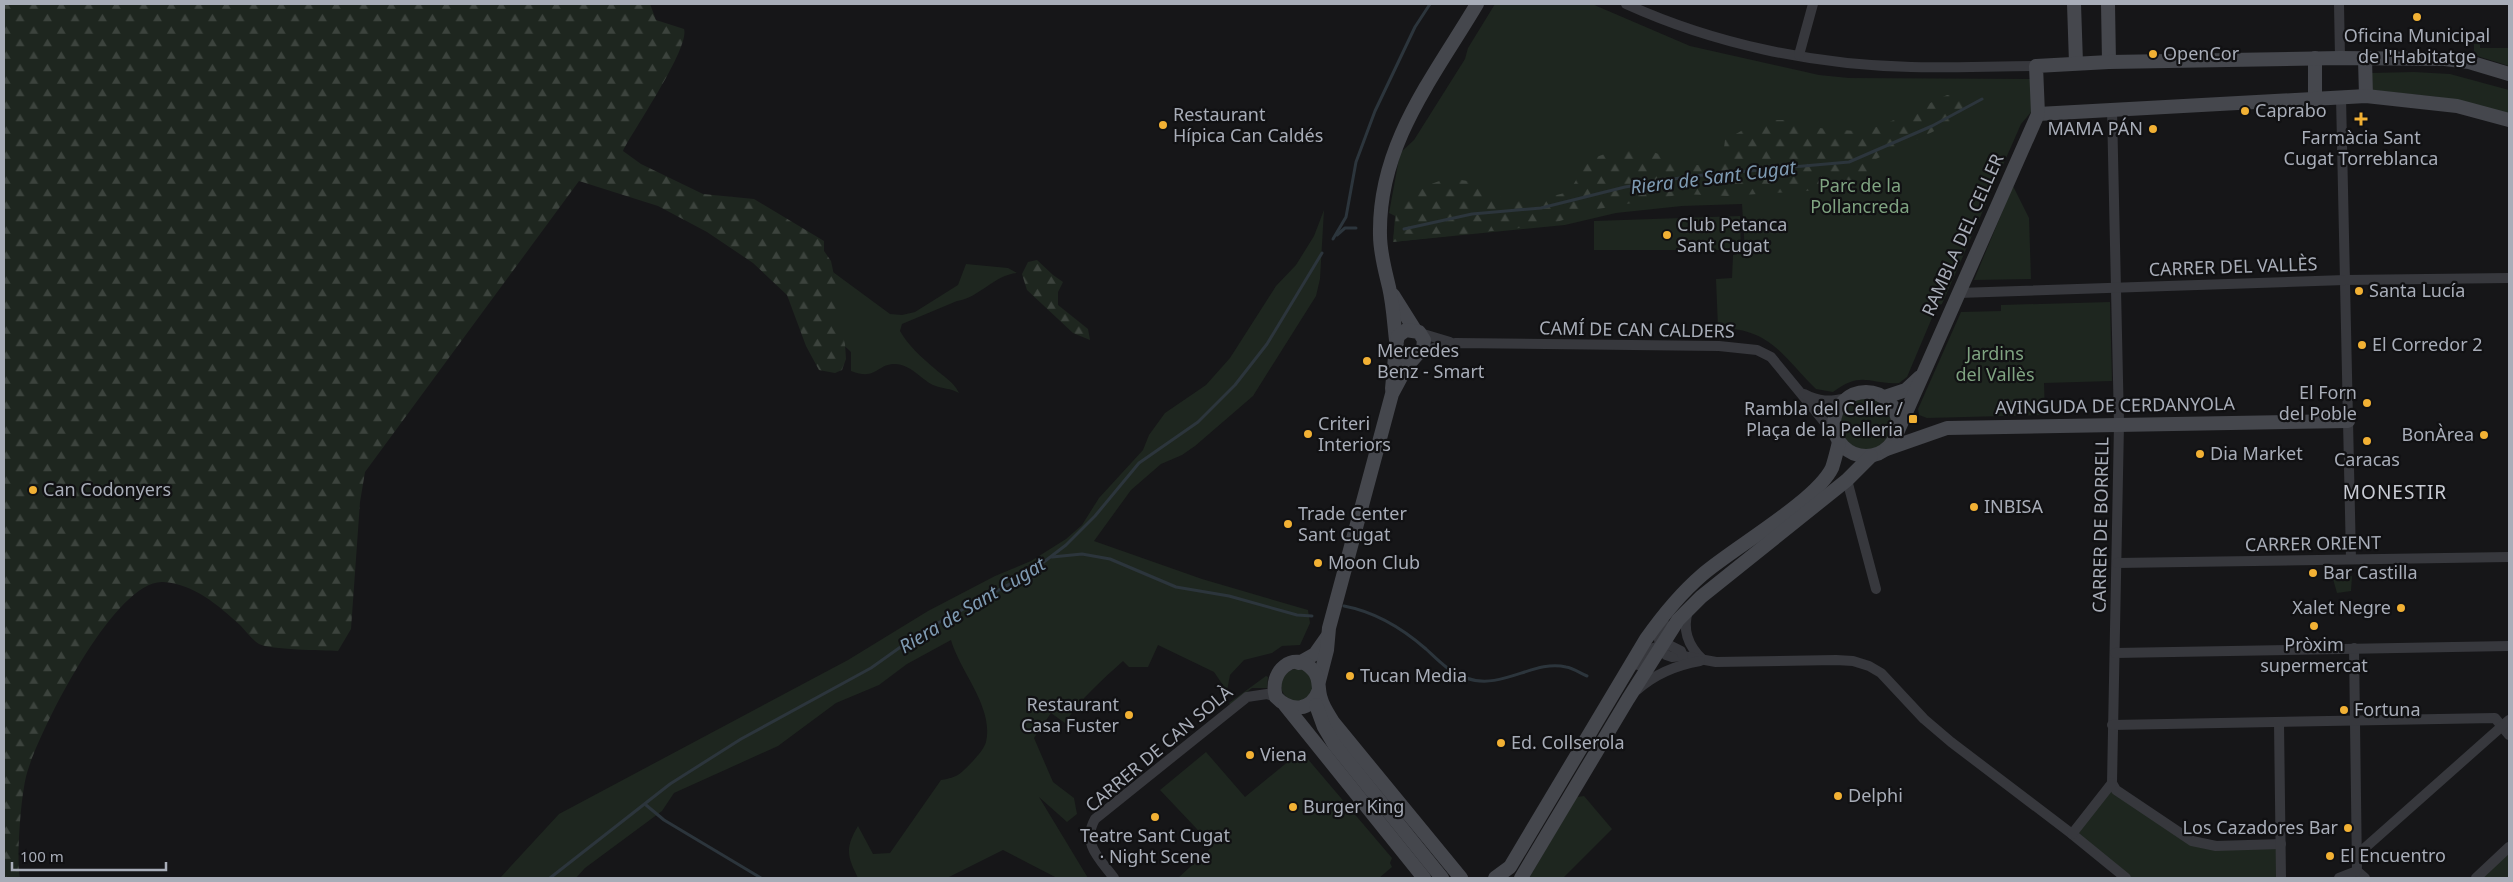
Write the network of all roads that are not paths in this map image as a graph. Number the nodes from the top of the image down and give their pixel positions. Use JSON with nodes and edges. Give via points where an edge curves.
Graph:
{"nodes":[{"id":1,"x":1477,"y":4,"type":"edge"},
{"id":2,"x":1626,"y":4,"type":"edge"},
{"id":3,"x":1813,"y":4,"type":"edge"},
{"id":4,"x":2074,"y":4,"type":"edge"},
{"id":5,"x":2108,"y":4,"type":"edge"},
{"id":6,"x":2339,"y":4,"type":"edge"},
{"id":7,"x":1799,"y":56,"type":"junction"},
{"id":8,"x":2315,"y":58,"type":"junction"},
{"id":9,"x":2340,"y":58,"type":"junction"},
{"id":10,"x":2365,"y":59,"type":"junction"},
{"id":11,"x":2109,"y":62,"type":"junction"},
{"id":12,"x":2076,"y":63,"type":"junction"},
{"id":13,"x":2036,"y":66,"type":"junction"},
{"id":14,"x":2509,"y":74,"type":"edge"},
{"id":15,"x":2366,"y":96,"type":"junction"},
{"id":16,"x":2342,"y":97,"type":"junction"},
{"id":17,"x":2315,"y":98,"type":"junction"},
{"id":18,"x":2112,"y":110,"type":"junction"},
{"id":19,"x":2038,"y":114,"type":"junction"},
{"id":20,"x":2509,"y":120,"type":"edge"},
{"id":21,"x":2509,"y":278,"type":"edge"},
{"id":22,"x":2345,"y":280,"type":"junction"},
{"id":23,"x":2116,"y":287,"type":"junction"},
{"id":24,"x":1389,"y":289,"type":"junction"},
{"id":25,"x":1958,"y":293,"type":"junction"},
{"id":26,"x":1417,"y":332,"type":"junction"},
{"id":27,"x":1396,"y":343,"type":"junction"},
{"id":28,"x":1456,"y":343,"type":"junction"},
{"id":29,"x":1418,"y":355,"type":"junction"},
{"id":30,"x":1924,"y":372,"type":"junction"},
{"id":31,"x":1800,"y":392,"type":"junction"},
{"id":32,"x":1392,"y":394,"type":"junction"},
{"id":33,"x":1885,"y":397,"type":"junction"},
{"id":34,"x":1846,"y":398,"type":"junction"},
{"id":35,"x":2348,"y":421,"type":"junction"},
{"id":36,"x":2119,"y":424,"type":"junction"},
{"id":37,"x":1897,"y":433,"type":"junction"},
{"id":38,"x":1837,"y":439,"type":"junction"},
{"id":39,"x":1887,"y":449,"type":"junction"},
{"id":40,"x":1870,"y":456,"type":"junction"},
{"id":41,"x":1847,"y":480,"type":"junction"},
{"id":42,"x":2509,"y":557,"type":"edge"},
{"id":43,"x":2351,"y":559,"type":"junction"},
{"id":44,"x":2117,"y":563,"type":"junction"},
{"id":45,"x":1876,"y":589,"type":"dead end"},
{"id":46,"x":1672,"y":604,"type":"junction"},
{"id":47,"x":1688,"y":610,"type":"junction"},
{"id":48,"x":1328,"y":632,"type":"junction"},
{"id":49,"x":1660,"y":646,"type":"junction"},
{"id":50,"x":2509,"y":646,"type":"edge"},
{"id":51,"x":2354,"y":648,"type":"junction"},
{"id":52,"x":2115,"y":653,"type":"junction"},
{"id":53,"x":1704,"y":661,"type":"junction"},
{"id":54,"x":1299,"y":663,"type":"junction"},
{"id":55,"x":1317,"y":690,"type":"junction"},
{"id":56,"x":1622,"y":695,"type":"junction"},
{"id":57,"x":1284,"y":703,"type":"junction"},
{"id":58,"x":2356,"y":721,"type":"junction"},
{"id":59,"x":2279,"y":723,"type":"junction"},
{"id":60,"x":2506,"y":723,"type":"edge"},
{"id":61,"x":2112,"y":725,"type":"junction"},
{"id":62,"x":2509,"y":735,"type":"edge"},
{"id":63,"x":1334,"y":744,"type":"junction"},
{"id":64,"x":2114,"y":786,"type":"junction"},
{"id":65,"x":2072,"y":834,"type":"junction"},
{"id":66,"x":2281,"y":844,"type":"junction"},
{"id":67,"x":2509,"y":847,"type":"edge"},
{"id":68,"x":2358,"y":854,"type":"junction"},
{"id":69,"x":2356,"y":871,"type":"junction"},
{"id":70,"x":1114,"y":878,"type":"edge"},
{"id":71,"x":1424,"y":878,"type":"edge"},
{"id":72,"x":1442,"y":878,"type":"edge"},
{"id":73,"x":1461,"y":878,"type":"edge"},
{"id":74,"x":1495,"y":878,"type":"edge"},
{"id":75,"x":1521,"y":878,"type":"edge"},
{"id":76,"x":2126,"y":878,"type":"edge"},
{"id":77,"x":2281,"y":878,"type":"edge"},
{"id":78,"x":2339,"y":878,"type":"edge"},
{"id":79,"x":2365,"y":878,"type":"edge"},
{"id":80,"x":2476,"y":878,"type":"edge"}],
"edges":[{"from":1,"to":24,"type":"street","via":[[1407,121],[1389,163],[1381,204],[1380,235],[1382,263]]},
{"from":2,"to":7,"type":"street","via":[[1697,32]]},
{"from":3,"to":7,"type":"street"},
{"from":4,"to":12,"type":"street"},
{"from":5,"to":11,"type":"street"},
{"from":6,"to":9,"type":"street"},
{"from":7,"to":13,"type":"street","via":[[1909,67]]},
{"from":8,"to":9,"type":"street"},
{"from":8,"to":11,"type":"street"},
{"from":8,"to":17,"type":"street"},
{"from":9,"to":10,"type":"street"},
{"from":10,"to":14,"type":"street","via":[[2452,60]]},
{"from":10,"to":15,"type":"street"},
{"from":11,"to":12,"type":"street"},
{"from":12,"to":13,"type":"street"},
{"from":13,"to":19,"type":"street","name":"RAMBLA DEL CELLER"},
{"from":15,"to":16,"type":"street"},
{"from":15,"to":20,"type":"street","via":[[2449,105]]},
{"from":16,"to":17,"type":"street"},
{"from":16,"to":22,"type":"street"},
{"from":17,"to":18,"type":"street"},
{"from":18,"to":19,"type":"street"},
{"from":18,"to":23,"type":"street","name":"CARRER DE BORRELL"},
{"from":19,"to":25,"type":"street","name":"RAMBLA DEL CELLER"},
{"from":21,"to":22,"type":"street","name":"CARRER DEL VALLÈS"},
{"from":22,"to":23,"type":"street","name":"CARRER DEL VALLÈS"},
{"from":22,"to":35,"type":"street"},
{"from":23,"to":25,"type":"street","name":"CARRER DEL VALLÈS"},
{"from":23,"to":36,"type":"street","name":"CARRER DE BORRELL"},
{"from":24,"to":26,"type":"street"},
{"from":24,"to":27,"type":"street"},
{"from":25,"to":30,"type":"street","name":"RAMBLA DEL CELLER"},
{"from":26,"to":27,"type":"street","via":[[1401,332]]},
{"from":26,"to":28,"type":"street","name":"CAMÍ DE CAN CALDERS"},
{"from":26,"to":29,"type":"street","via":[[1424,344]]},
{"from":27,"to":29,"type":"street","via":[[1404,356]]},
{"from":27,"to":32,"type":"street"},
{"from":28,"to":29,"type":"street","name":"CAMÍ DE CAN CALDERS","via":[[1437,346]]},
{"from":28,"to":31,"type":"street","name":"CAMÍ DE CAN CALDERS","via":[[1745,348],[1771,357]]},
{"from":29,"to":32,"type":"street","via":[[1402,374]]},
{"from":30,"to":33,"type":"street","name":"RAMBLA DEL CELLER","via":[[1906,390]]},
{"from":30,"to":37,"type":"street","name":"RAMBLA DEL CELLER"},
{"from":31,"to":34,"type":"street","name":"CAMÍ DE CAN CALDERS","via":[[1817,401]]},
{"from":31,"to":38,"type":"street","name":"CAMÍ DE CAN CALDERS"},
{"from":32,"to":48,"type":"street"},
{"from":33,"to":34,"type":"street","via":[[1866,391]]},
{"from":33,"to":37,"type":"street","via":[[1897,413]]},
{"from":34,"to":38,"type":"street","via":[[1835,416]]},
{"from":35,"to":36,"type":"street","name":"AVINGUDA DE CERDANYOLA"},
{"from":35,"to":43,"type":"street"},
{"from":36,"to":39,"type":"street","name":"AVINGUDA DE CERDANYOLA","via":[[1948,428]]},
{"from":36,"to":44,"type":"street","name":"CARRER DE BORRELL"},
{"from":37,"to":39,"type":"street"},
{"from":38,"to":40,"type":"street","via":[[1856,455]]},
{"from":38,"to":46,"type":"street","via":[[1832,468],[1816,487],[1703,574]]},
{"from":39,"to":40,"type":"street"},
{"from":40,"to":41,"type":"street"},
{"from":41,"to":45,"type":"street"},
{"from":41,"to":47,"type":"street"},
{"from":42,"to":43,"type":"street","name":"CARRER ORIENT"},
{"from":43,"to":44,"type":"street","name":"CARRER ORIENT"},
{"from":44,"to":52,"type":"street","name":"CARRER DE BORRELL"},
{"from":46,"to":49,"type":"street","via":[[1658,634]]},
{"from":46,"to":56,"type":"street","via":[[1646,639]]},
{"from":47,"to":49,"type":"street"},
{"from":47,"to":53,"type":"street","via":[[1686,636]]},
{"from":48,"to":54,"type":"street","via":[[1315,654]]},
{"from":48,"to":55,"type":"street"},
{"from":49,"to":53,"type":"street","via":[[1666,644],[1682,651],[1683,656]]},
{"from":49,"to":56,"type":"street"},
{"from":50,"to":51,"type":"street"},
{"from":51,"to":52,"type":"street"},
{"from":51,"to":58,"type":"street"},
{"from":52,"to":61,"type":"street","name":"CARRER DE BORRELL"},
{"from":53,"to":56,"type":"street","via":[[1674,668]]},
{"from":53,"to":65,"type":"street","via":[[1836,660],[1869,666],[1950,742]]},
{"from":54,"to":55,"type":"street","via":[[1312,669]]},
{"from":54,"to":57,"type":"street","via":[[1288,664],[1277,673],[1273,685]]},
{"from":55,"to":57,"type":"street","via":[[1304,707]]},
{"from":55,"to":63,"type":"street","via":[[1324,727]]},
{"from":55,"to":73,"type":"street","via":[[1346,739]]},
{"from":56,"to":74,"type":"street","via":[[1510,868]]},
{"from":56,"to":75,"type":"street"},
{"from":57,"to":63,"type":"street"},
{"from":57,"to":70,"type":"street","name":"CARRER DE CAN SOLÀ","via":[[1267,694],[1247,697],[1095,819],[1089,830],[1091,846]]},
{"from":57,"to":71,"type":"street"},
{"from":58,"to":59,"type":"street"},
{"from":58,"to":60,"type":"street","via":[[2495,718]]},
{"from":58,"to":68,"type":"street"},
{"from":59,"to":61,"type":"street"},
{"from":59,"to":66,"type":"street"},
{"from":60,"to":62,"type":"street"},
{"from":60,"to":68,"type":"street"},
{"from":61,"to":64,"type":"street","name":"CARRER DE BORRELL"},
{"from":63,"to":72,"type":"street"},
{"from":64,"to":65,"type":"street"},
{"from":64,"to":66,"type":"street","via":[[2192,841],[2216,846]]},
{"from":65,"to":76,"type":"street"},
{"from":66,"to":77,"type":"street"},
{"from":67,"to":80,"type":"street"},
{"from":68,"to":69,"type":"street"},
{"from":69,"to":78,"type":"street"},
{"from":69,"to":79,"type":"street"}]}
